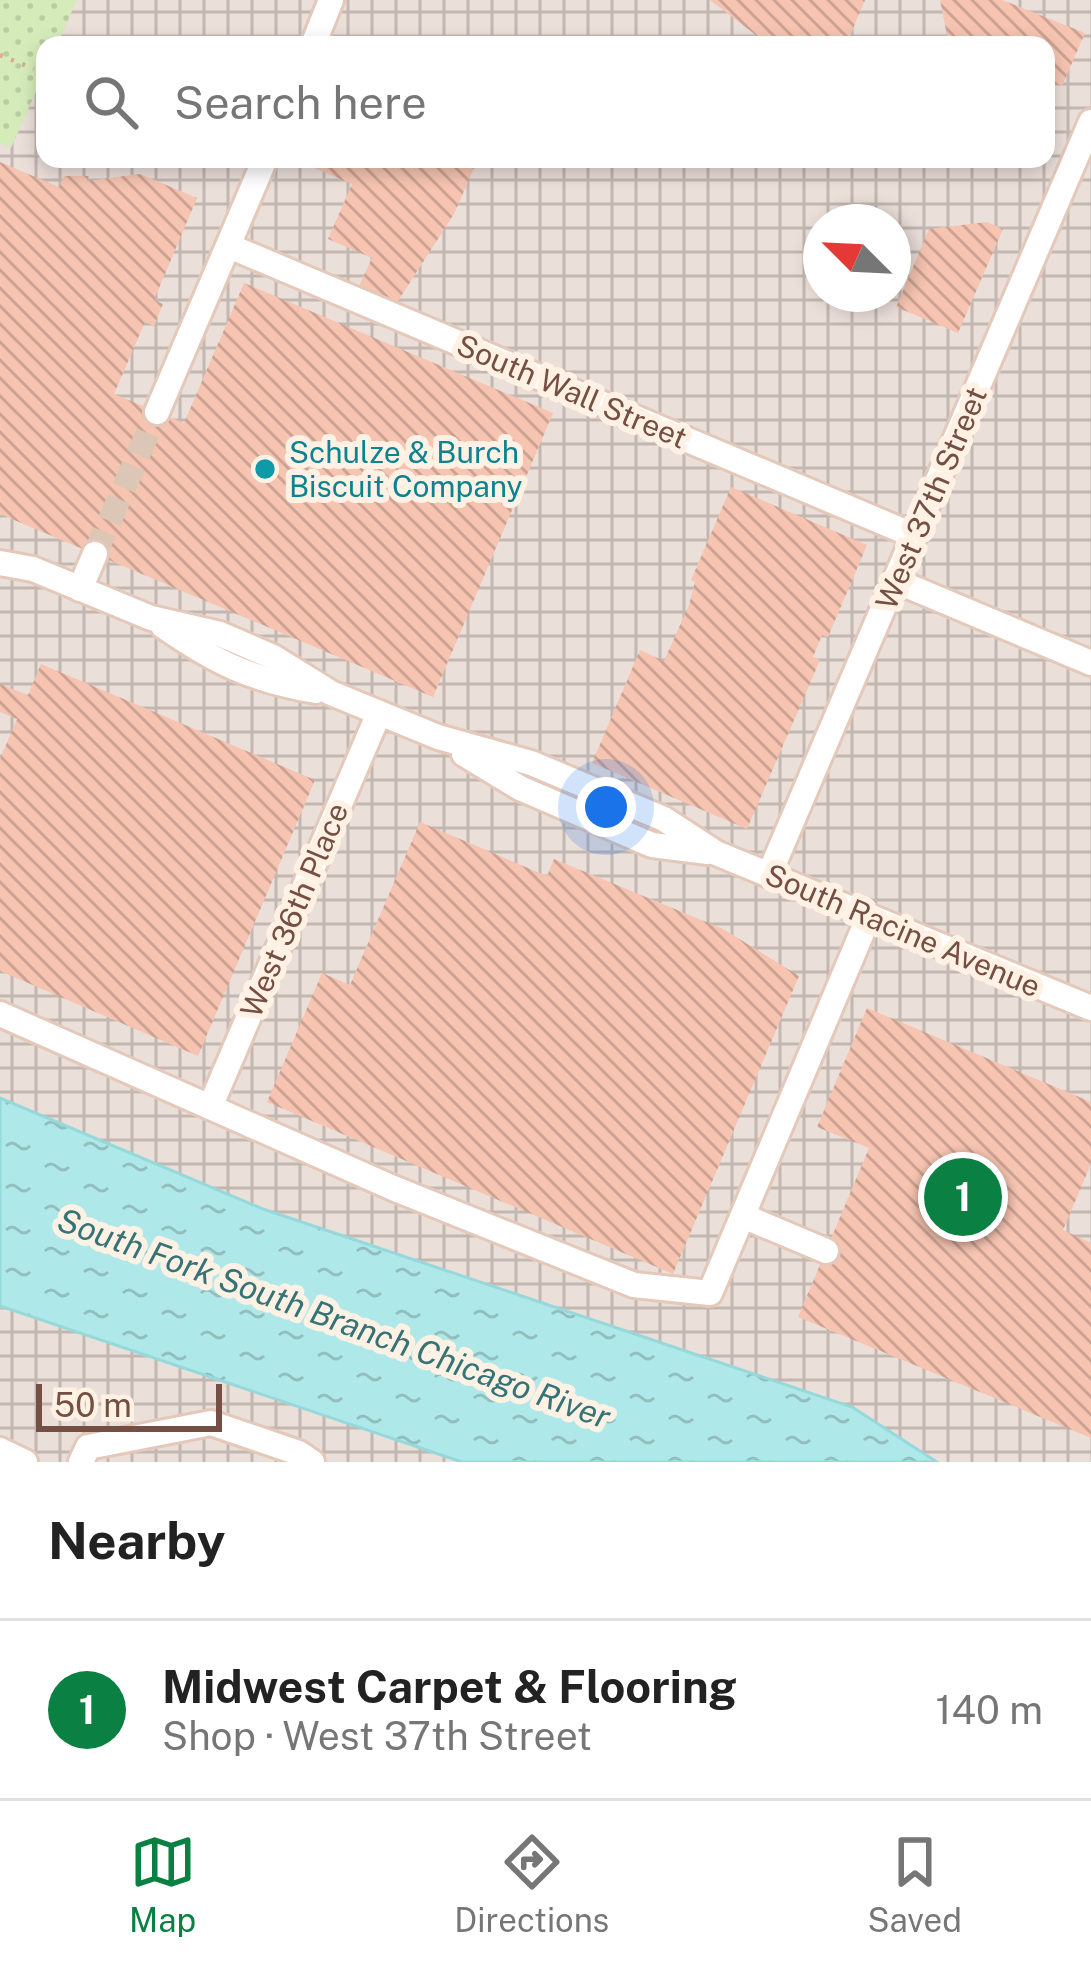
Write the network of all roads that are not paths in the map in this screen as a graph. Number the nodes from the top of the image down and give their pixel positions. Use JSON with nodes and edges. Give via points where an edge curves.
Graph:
{"nodes":[{"id":1,"x":331,"y":0,"type":"edge"},
{"id":2,"x":317,"y":36,"type":"edge"},
{"id":3,"x":1091,"y":122,"type":"edge"},
{"id":4,"x":261,"y":168,"type":"edge"},
{"id":5,"x":229,"y":246,"type":"junction"},
{"id":6,"x":157,"y":412,"type":"tunnel mouth"},
{"id":7,"x":915,"y":536,"type":"junction"},
{"id":8,"x":0,"y":546,"type":"edge"},
{"id":9,"x":95,"y":554,"type":"tunnel mouth"},
{"id":10,"x":0,"y":563,"type":"edge"},
{"id":11,"x":33,"y":569,"type":"junction"},
{"id":12,"x":896,"y":581,"type":"junction"},
{"id":13,"x":80,"y":589,"type":"junction"},
{"id":14,"x":1091,"y":663,"type":"edge"},
{"id":15,"x":379,"y":713,"type":"junction"},
{"id":16,"x":769,"y":874,"type":"junction"},
{"id":17,"x":869,"y":916,"type":"junction"},
{"id":18,"x":1091,"y":1008,"type":"edge"},
{"id":19,"x":0,"y":1014,"type":"edge"},
{"id":20,"x":210,"y":1107,"type":"junction"},
{"id":21,"x":743,"y":1216,"type":"junction"},
{"id":22,"x":826,"y":1251,"type":"dead end"},
{"id":23,"x":0,"y":1450,"type":"edge"},
{"id":24,"x":25,"y":1462,"type":"edge"},
{"id":25,"x":81,"y":1462,"type":"edge"},
{"id":26,"x":312,"y":1462,"type":"edge"}],
"edges":[{"from":1,"to":2,"type":"street"},
{"from":3,"to":7,"type":"street","name":"West 37th Street"},
{"from":4,"to":5,"type":"street"},
{"from":5,"to":6,"type":"street"},
{"from":5,"to":7,"type":"street","name":"South Wall Street"},
{"from":7,"to":12,"type":"street","name":"West 37th Street"},
{"from":8,"to":11,"type":"street","name":"South Racine Avenue"},
{"from":9,"to":13,"type":"street"},
{"from":10,"to":11,"type":"street","name":"South Racine Avenue"},
{"from":11,"to":13,"type":"street","name":"South Racine Avenue"},
{"from":12,"to":14,"type":"street"},
{"from":12,"to":16,"type":"street","name":"West 37th Street"},
{"from":13,"to":15,"type":"street","name":"South Racine Avenue","via":[[151,618],[211,660],[262,682],[332,693]]},
{"from":15,"to":16,"type":"street","name":"South Racine Avenue","via":[[438,737],[520,788],[652,845],[716,853]]},
{"from":15,"to":20,"type":"street","name":"West 36th Place"},
{"from":16,"to":17,"type":"street","name":"South Racine Avenue"},
{"from":17,"to":18,"type":"street","name":"South Racine Avenue"},
{"from":17,"to":21,"type":"street"},
{"from":19,"to":20,"type":"street"},
{"from":20,"to":21,"type":"street","via":[[634,1285],[710,1293]]},
{"from":21,"to":22,"type":"street"},
{"from":23,"to":24,"type":"street"},
{"from":25,"to":26,"type":"street","via":[[88,1447],[211,1423]]}]}
